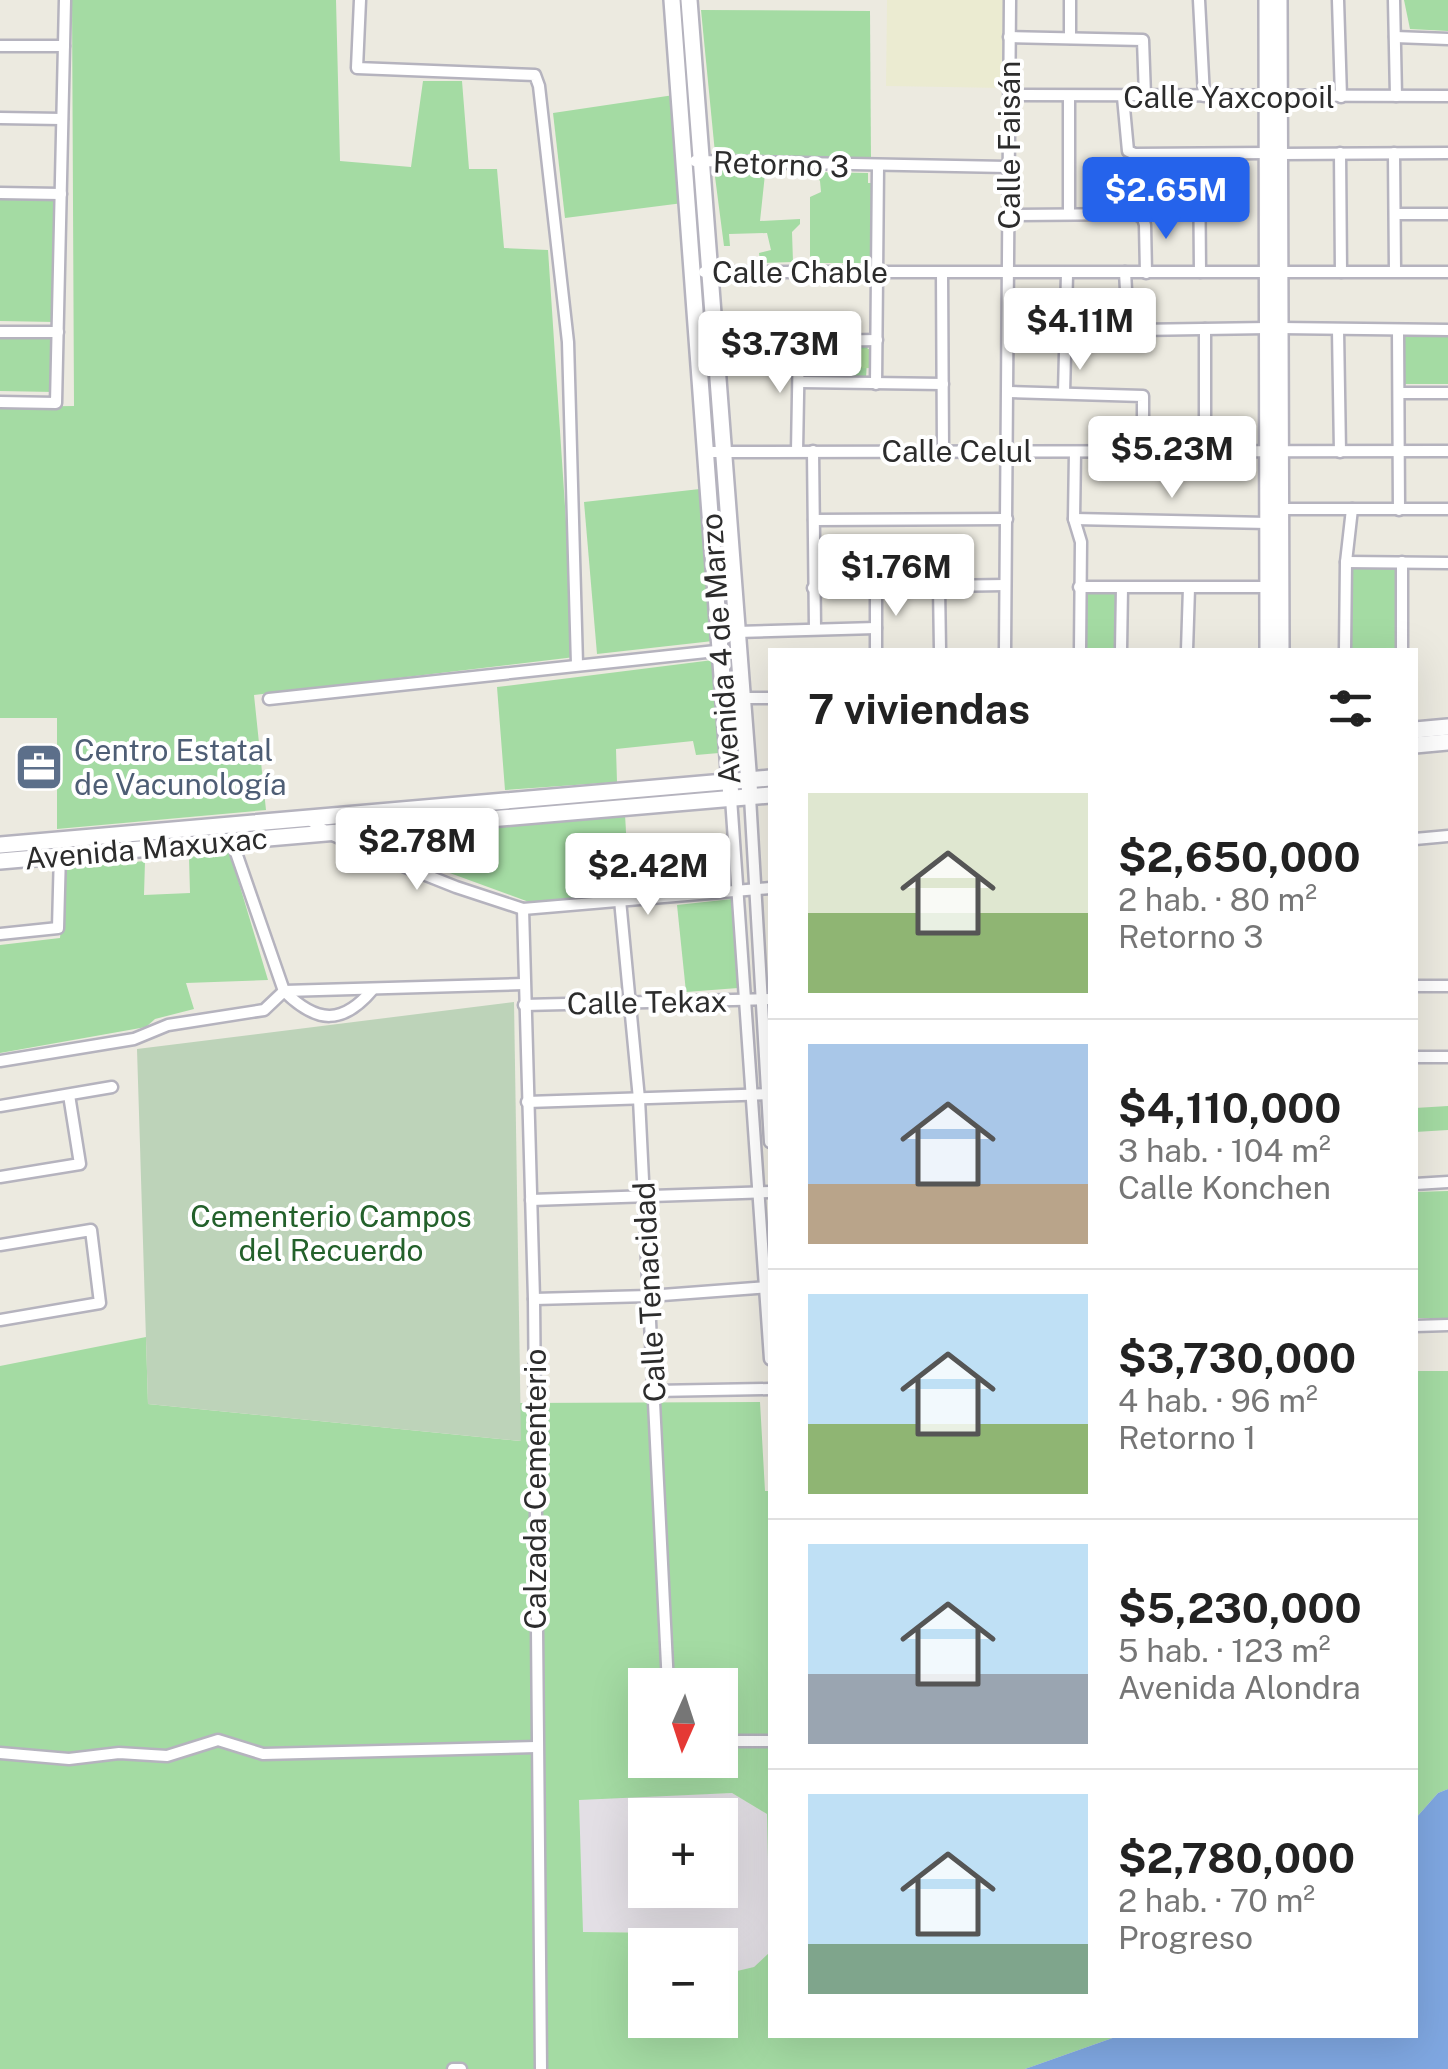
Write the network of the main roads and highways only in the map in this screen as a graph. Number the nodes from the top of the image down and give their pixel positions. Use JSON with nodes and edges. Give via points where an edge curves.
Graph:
{"nodes":[{"id":1,"x":672,"y":0,"type":"edge"},
{"id":2,"x":690,"y":0,"type":"edge"},
{"id":3,"x":1266,"y":0,"type":"edge"},
{"id":4,"x":1280,"y":0,"type":"edge"},
{"id":5,"x":1273,"y":97,"type":"junction"},
{"id":6,"x":1274,"y":451,"type":"junction"},
{"id":7,"x":1275,"y":587,"type":"junction"},
{"id":8,"x":1268,"y":648,"type":"edge"},
{"id":9,"x":1281,"y":648,"type":"edge"},
{"id":10,"x":1448,"y":727,"type":"edge"},
{"id":11,"x":1418,"y":730,"type":"edge"},
{"id":12,"x":1448,"y":742,"type":"edge"},
{"id":13,"x":1418,"y":744,"type":"edge"},
{"id":14,"x":768,"y":778,"type":"edge"},
{"id":15,"x":748,"y":779,"type":"junction"},
{"id":16,"x":730,"y":781,"type":"junction"},
{"id":17,"x":768,"y":795,"type":"edge"},
{"id":18,"x":750,"y":796,"type":"junction"},
{"id":19,"x":731,"y":798,"type":"junction"},
{"id":20,"x":0,"y":845,"type":"edge"},
{"id":21,"x":60,"y":848,"type":"junction"},
{"id":22,"x":0,"y":861,"type":"edge"}],
"edges":[{"from":1,"to":16,"type":"main road","name":"Avenida 4 de Marzo"},
{"from":2,"to":15,"type":"main road","name":"Avenida 4 de Marzo"},
{"from":3,"to":5,"type":"main road"},
{"from":4,"to":5,"type":"main road"},
{"from":5,"to":6,"type":"main road"},
{"from":6,"to":7,"type":"main road","via":[[1268,524]]},
{"from":6,"to":7,"type":"main road","via":[[1281,509]]},
{"from":7,"to":8,"type":"main road"},
{"from":7,"to":9,"type":"main road"},
{"from":10,"to":11,"type":"main road"},
{"from":12,"to":13,"type":"main road"},
{"from":14,"to":15,"type":"main road","name":"Avenida Maxuxac"},
{"from":15,"to":16,"type":"main road","name":"Avenida Maxuxac"},
{"from":15,"to":18,"type":"main road","name":"Avenida 4 de Marzo"},
{"from":16,"to":19,"type":"main road","name":"Avenida 4 de Marzo"},
{"from":16,"to":21,"type":"main road","name":"Avenida Maxuxac","via":[[307,818]]},
{"from":17,"to":18,"type":"main road","name":"Avenida Maxuxac"},
{"from":18,"to":19,"type":"main road","name":"Avenida Maxuxac"},
{"from":19,"to":21,"type":"main road","name":"Avenida Maxuxac","via":[[232,841]]},
{"from":20,"to":21,"type":"main road","name":"Avenida Maxuxac"},
{"from":21,"to":22,"type":"main road","name":"Avenida Maxuxac"}]}
